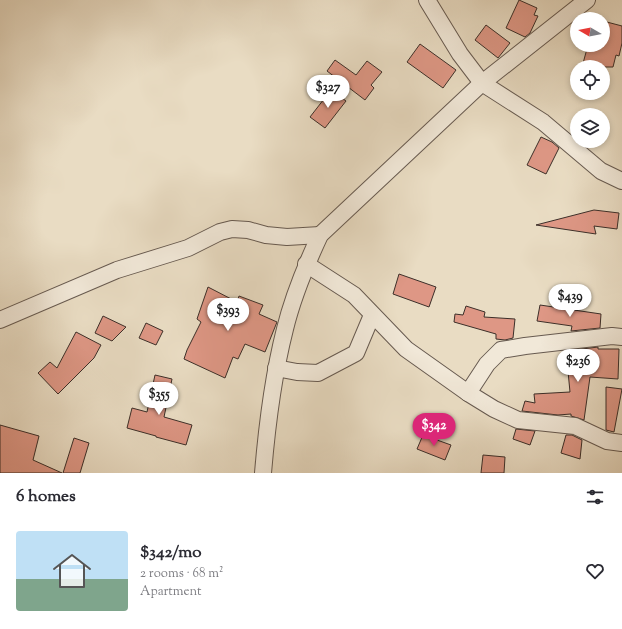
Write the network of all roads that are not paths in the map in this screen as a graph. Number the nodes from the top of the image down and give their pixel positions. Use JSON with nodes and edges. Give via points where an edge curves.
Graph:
{"nodes":[{"id":1,"x":427,"y":0,"type":"edge"},
{"id":2,"x":586,"y":0,"type":"edge"},
{"id":3,"x":482,"y":83,"type":"junction"},
{"id":4,"x":622,"y":181,"type":"edge"},
{"id":5,"x":320,"y":235,"type":"junction"},
{"id":6,"x":306,"y":264,"type":"junction"},
{"id":7,"x":372,"y":315,"type":"junction"},
{"id":8,"x":0,"y":320,"type":"edge"},
{"id":9,"x":622,"y":336,"type":"edge"},
{"id":10,"x":276,"y":368,"type":"junction"},
{"id":11,"x":468,"y":393,"type":"junction"},
{"id":12,"x":622,"y":443,"type":"edge"},
{"id":13,"x":263,"y":473,"type":"edge"}],
"edges":[{"from":1,"to":3,"type":"street","via":[[460,54]]},
{"from":2,"to":3,"type":"street"},
{"from":3,"to":4,"type":"street","via":[[543,122],[601,170]]},
{"from":3,"to":5,"type":"street"},
{"from":5,"to":6,"type":"street"},
{"from":5,"to":8,"type":"street","via":[[287,237],[232,229],[220,232],[188,248],[117,270]]},
{"from":6,"to":7,"type":"street","via":[[354,295]]},
{"from":6,"to":10,"type":"street","via":[[285,327]]},
{"from":7,"to":10,"type":"street","via":[[356,353],[318,373]]},
{"from":7,"to":11,"type":"street","via":[[406,349]]},
{"from":9,"to":11,"type":"street","via":[[501,350],[487,364]]},
{"from":10,"to":13,"type":"street"},
{"from":11,"to":12,"type":"street","via":[[518,420],[576,426],[607,442]]}]}
